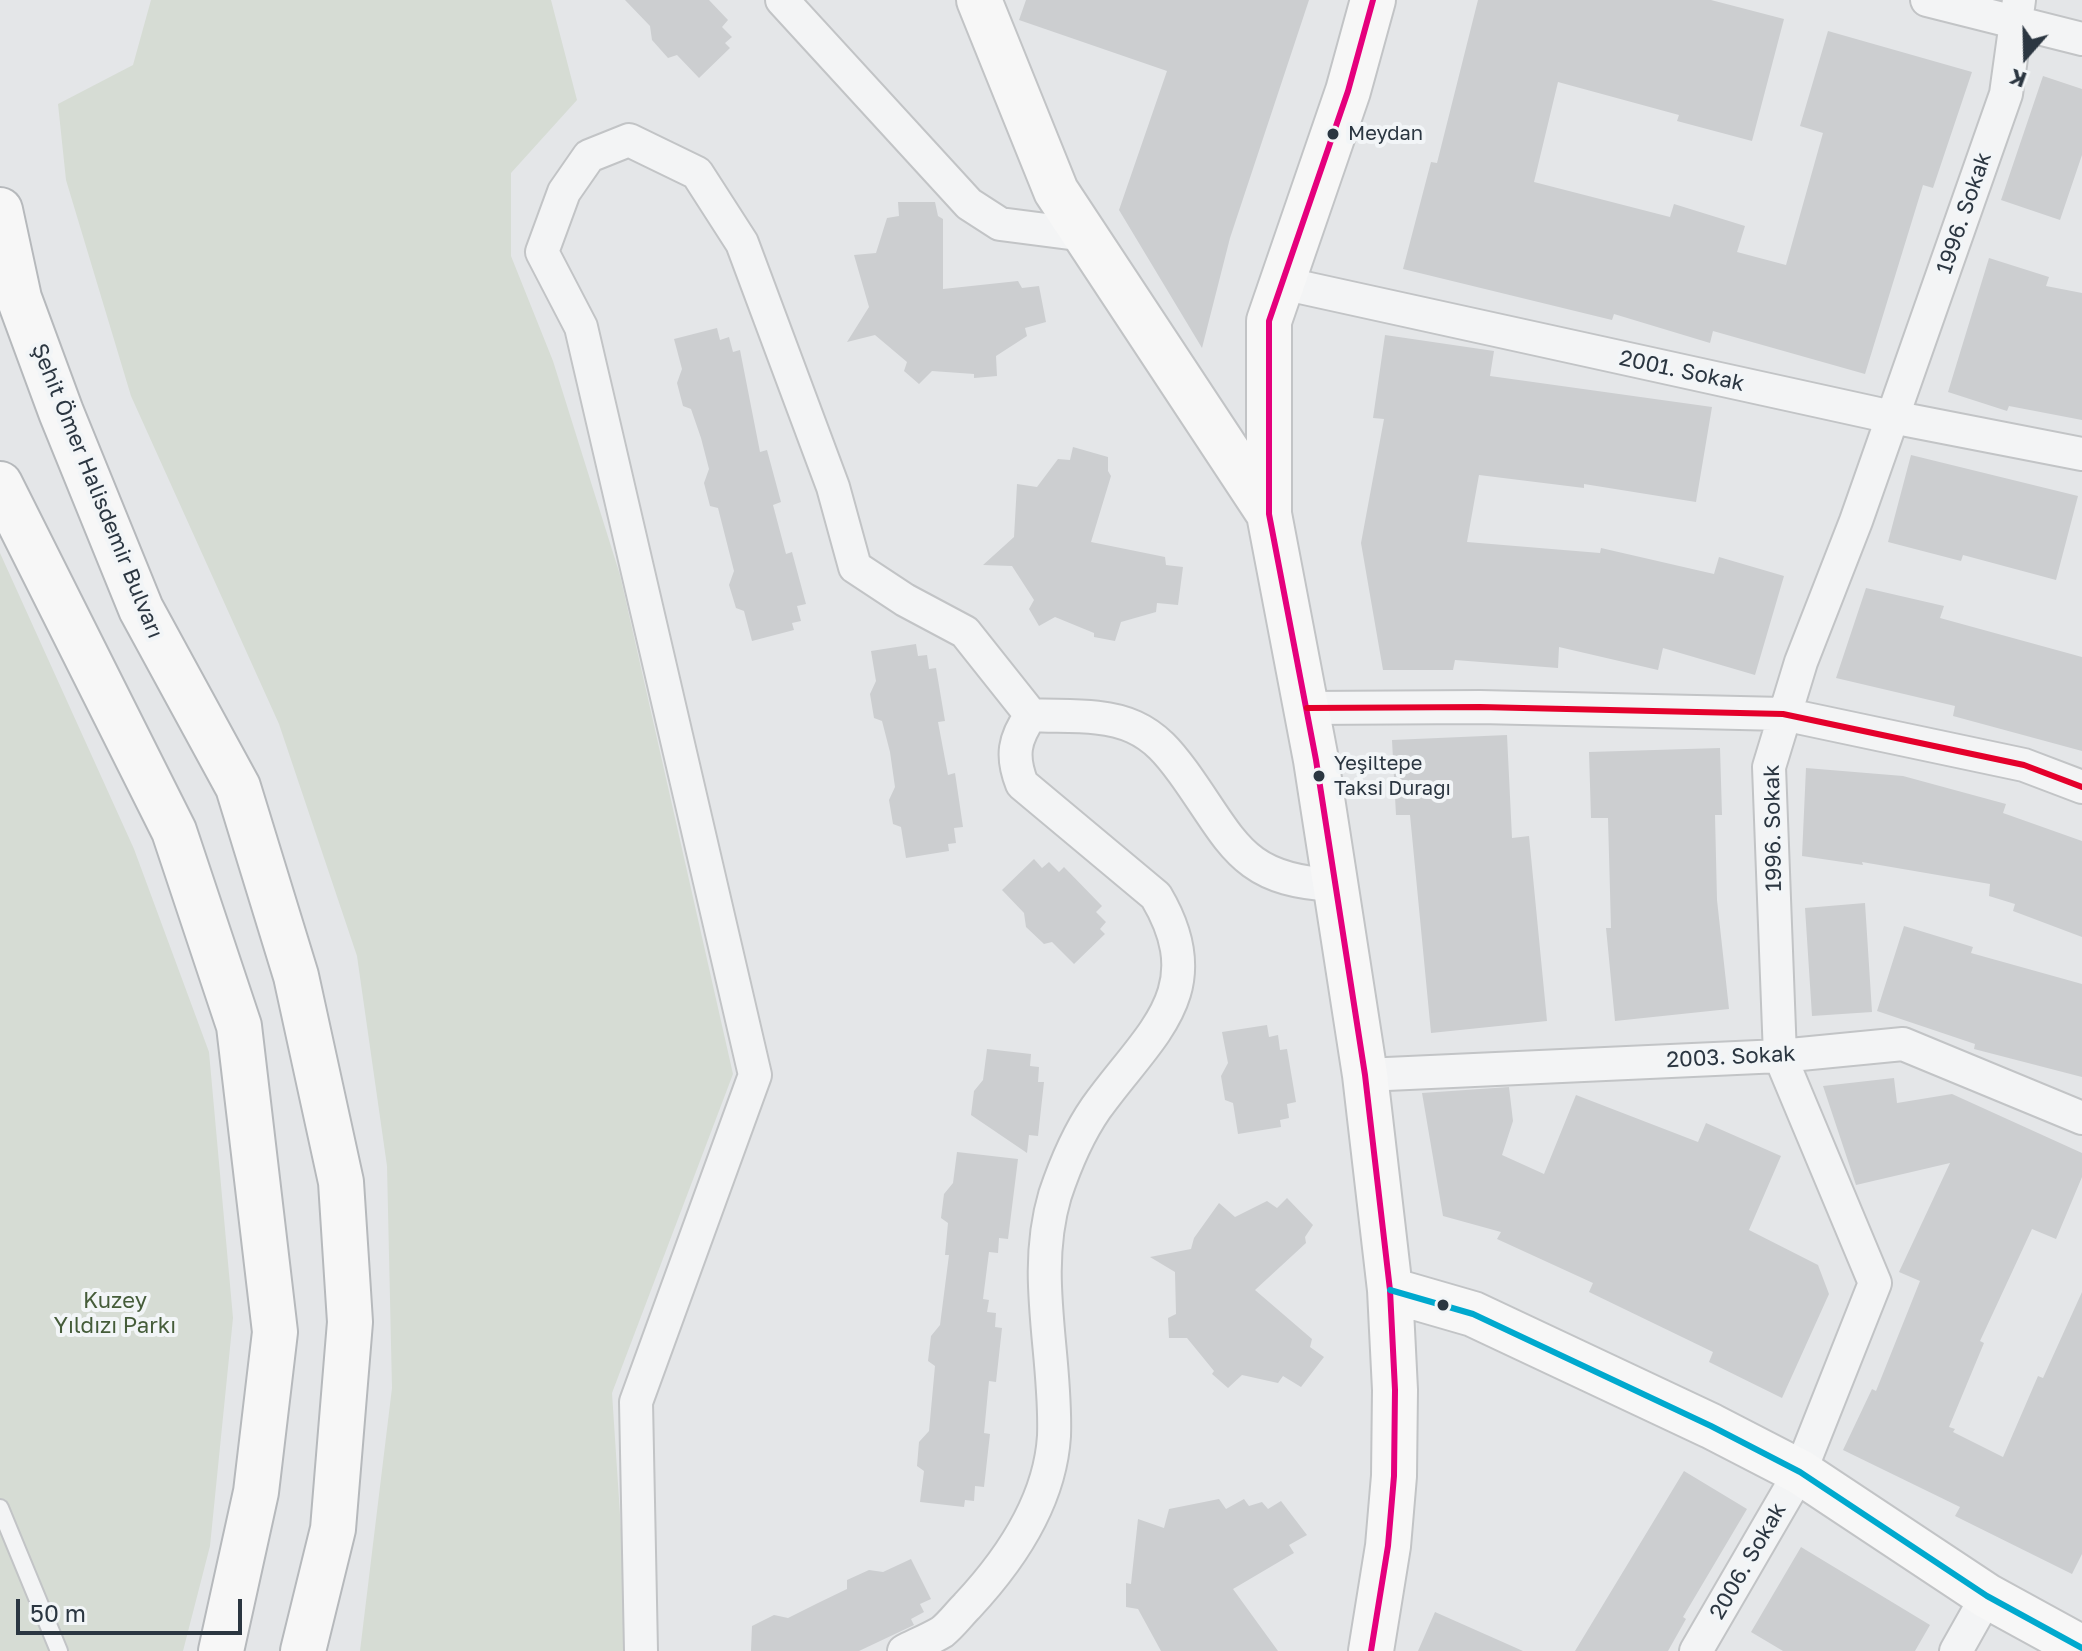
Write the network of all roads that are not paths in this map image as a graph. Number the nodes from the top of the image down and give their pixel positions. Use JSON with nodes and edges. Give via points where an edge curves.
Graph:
{"nodes":[{"id":1,"x":782,"y":0,"type":"edge"},
{"id":2,"x":979,"y":0,"type":"edge"},
{"id":3,"x":1373,"y":0,"type":"edge"},
{"id":4,"x":1927,"y":0,"type":"edge"},
{"id":5,"x":2017,"y":10,"type":"edge"},
{"id":6,"x":2082,"y":39,"type":"edge"},
{"id":7,"x":0,"y":210,"type":"edge"},
{"id":8,"x":1085,"y":235,"type":"junction"},
{"id":9,"x":1282,"y":283,"type":"junction"},
{"id":10,"x":1892,"y":417,"type":"junction"},
{"id":11,"x":2082,"y":454,"type":"edge"},
{"id":12,"x":0,"y":484,"type":"edge"},
{"id":13,"x":1269,"y":514,"type":"junction"},
{"id":14,"x":1307,"y":708,"type":"junction"},
{"id":15,"x":1783,"y":714,"type":"junction"},
{"id":16,"x":1031,"y":715,"type":"junction"},
{"id":17,"x":2082,"y":787,"type":"edge"},
{"id":18,"x":1335,"y":885,"type":"junction"},
{"id":19,"x":1780,"y":1056,"type":"junction"},
{"id":20,"x":1365,"y":1075,"type":"junction"},
{"id":21,"x":2082,"y":1118,"type":"edge"},
{"id":22,"x":1390,"y":1290,"type":"junction"},
{"id":23,"x":1800,"y":1472,"type":"junction"},
{"id":24,"x":0,"y":1508,"type":"edge"},
{"id":25,"x":1987,"y":1596,"type":"junction"},
{"id":26,"x":2082,"y":1648,"type":"edge"},
{"id":27,"x":59,"y":1651,"type":"edge"},
{"id":28,"x":221,"y":1651,"type":"edge"},
{"id":29,"x":303,"y":1651,"type":"edge"},
{"id":30,"x":641,"y":1651,"type":"edge"},
{"id":31,"x":904,"y":1651,"type":"edge"},
{"id":32,"x":1371,"y":1651,"type":"edge"},
{"id":33,"x":1696,"y":1651,"type":"edge"},
{"id":34,"x":1956,"y":1651,"type":"edge"}],
"edges":[{"from":1,"to":8,"type":"street","via":[[969,204],[1000,224]]},
{"from":2,"to":8,"type":"main road","via":[[1056,191]]},
{"from":3,"to":9,"type":"main road","via":[[1348,91]]},
{"from":4,"to":5,"type":"street"},
{"from":5,"to":6,"type":"street"},
{"from":5,"to":10,"type":"street","name":"1996. Sokak","via":[[2006,94]]},
{"from":7,"to":29,"type":"main road","name":"Şehit Ömer Halisdemir Bulvarı","via":[[19,298],[141,609],[238,787],[296,976],[341,1182],[350,1322],[334,1513]]},
{"from":8,"to":13,"type":"main road"},
{"from":9,"to":10,"type":"street","name":"2001. Sokak"},
{"from":9,"to":13,"type":"main road","via":[[1269,321]]},
{"from":10,"to":11,"type":"street","name":"2001. Sokak"},
{"from":10,"to":15,"type":"street","name":"1996. Sokak"},
{"from":12,"to":28,"type":"main road","via":[[174,831],[239,1026],[275,1332],[256,1492]]},
{"from":13,"to":14,"type":"main road"},
{"from":14,"to":15,"type":"street"},
{"from":14,"to":18,"type":"main road"},
{"from":15,"to":17,"type":"street","via":[[2024,765]]},
{"from":15,"to":19,"type":"street","name":"1996. Sokak","via":[[1769,767]]},
{"from":16,"to":18,"type":"street","via":[[1112,719],[1142,731],[1168,752],[1246,859],[1276,877]]},
{"from":16,"to":30,"type":"street","via":[[965,632],[855,567],[833,487],[742,243],[697,173],[629,140],[589,156],[564,192],[542,252],[581,327],[755,1075],[636,1402]]},
{"from":16,"to":31,"type":"street","via":[[1014,750],[1022,784],[1156,896],[1171,920],[1178,946],[1177,988],[1157,1033],[1079,1136],[1055,1197],[1044,1263],[1054,1437],[1036,1506],[1000,1570],[944,1631]]},
{"from":18,"to":20,"type":"main road"},
{"from":19,"to":20,"type":"street","name":"2003. Sokak"},
{"from":19,"to":21,"type":"street","name":"2003. Sokak","via":[[1903,1044]]},
{"from":19,"to":23,"type":"street","name":"1996. Sokak","via":[[1875,1283]]},
{"from":20,"to":22,"type":"main road"},
{"from":22,"to":23,"type":"main road","via":[[1473,1314]]},
{"from":22,"to":32,"type":"main road","via":[[1394,1476]]},
{"from":23,"to":25,"type":"main road"},
{"from":23,"to":33,"type":"street","name":"2006. Sokak"},
{"from":24,"to":27,"type":"lane"},
{"from":25,"to":26,"type":"main road"},
{"from":25,"to":34,"type":"street"}]}
